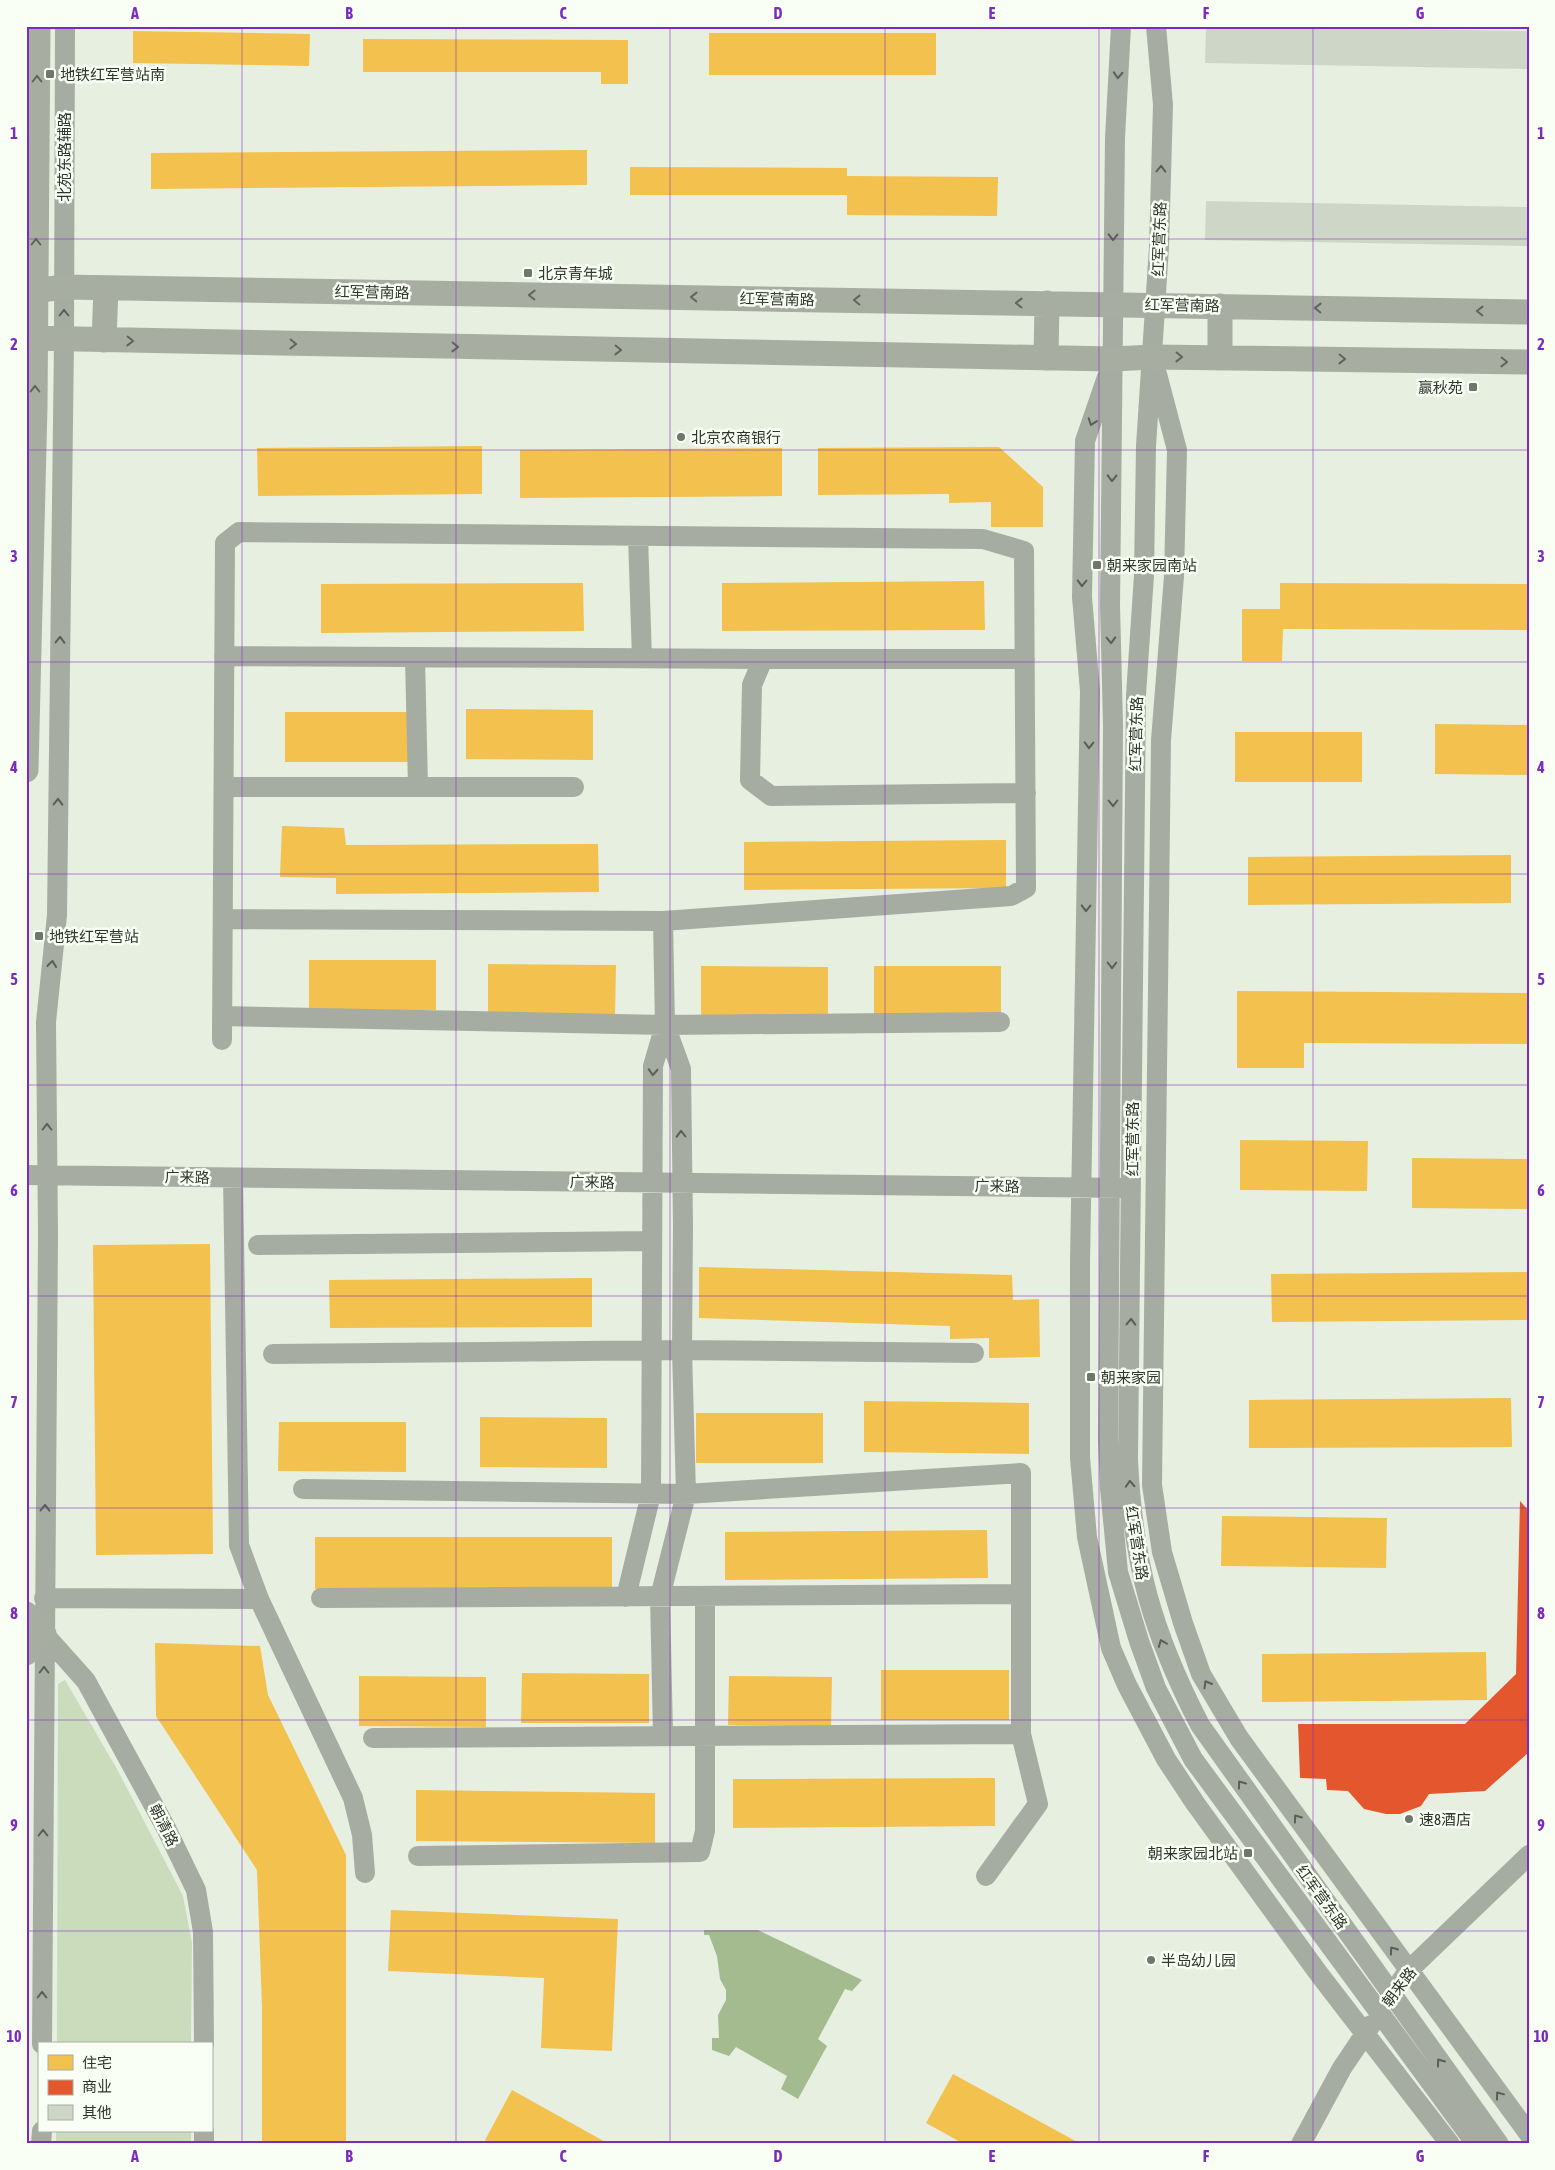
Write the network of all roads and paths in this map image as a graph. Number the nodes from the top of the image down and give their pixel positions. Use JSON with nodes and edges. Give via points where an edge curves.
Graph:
{"nodes":[{"id":1,"x":38,"y":26,"type":"edge"},
{"id":2,"x":65,"y":26,"type":"edge"},
{"id":3,"x":1121,"y":26,"type":"edge"},
{"id":4,"x":1156,"y":26,"type":"edge"},
{"id":5,"x":31,"y":205,"type":"edge"},
{"id":6,"x":64,"y":287,"type":"junction"},
{"id":7,"x":106,"y":288,"type":"junction"},
{"id":8,"x":31,"y":291,"type":"edge"},
{"id":9,"x":1047,"y":303,"type":"junction"},
{"id":10,"x":1113,"y":304,"type":"junction"},
{"id":11,"x":1156,"y":305,"type":"junction"},
{"id":12,"x":1220,"y":306,"type":"junction"},
{"id":13,"x":1529,"y":312,"type":"edge"},
{"id":14,"x":31,"y":338,"type":"edge"},
{"id":15,"x":64,"y":340,"type":"junction"},
{"id":16,"x":104,"y":340,"type":"junction"},
{"id":17,"x":1153,"y":357,"type":"junction"},
{"id":18,"x":1046,"y":358,"type":"junction"},
{"id":19,"x":1220,"y":358,"type":"junction"},
{"id":20,"x":1113,"y":359,"type":"junction"},
{"id":21,"x":1529,"y":362,"type":"edge"},
{"id":22,"x":30,"y":425,"type":"edge"},
{"id":23,"x":638,"y":536,"type":"junction"},
{"id":24,"x":224,"y":656,"type":"junction"},
{"id":25,"x":415,"y":658,"type":"junction"},
{"id":26,"x":642,"y":659,"type":"junction"},
{"id":27,"x":763,"y":659,"type":"junction"},
{"id":28,"x":1025,"y":659,"type":"junction"},
{"id":29,"x":26,"y":770,"type":"edge"},
{"id":30,"x":224,"y":787,"type":"junction"},
{"id":31,"x":418,"y":787,"type":"junction"},
{"id":32,"x":574,"y":787,"type":"dead end"},
{"id":33,"x":1026,"y":793,"type":"junction"},
{"id":34,"x":223,"y":919,"type":"junction"},
{"id":35,"x":663,"y":921,"type":"junction"},
{"id":36,"x":222,"y":1016,"type":"junction"},
{"id":37,"x":1000,"y":1022,"type":"dead end"},
{"id":38,"x":665,"y":1025,"type":"junction"},
{"id":39,"x":222,"y":1040,"type":"dead end"},
{"id":40,"x":26,"y":1175,"type":"edge"},
{"id":41,"x":47,"y":1175,"type":"junction"},
{"id":42,"x":233,"y":1178,"type":"junction"},
{"id":43,"x":652,"y":1182,"type":"junction"},
{"id":44,"x":681,"y":1183,"type":"junction"},
{"id":45,"x":1081,"y":1188,"type":"junction"},
{"id":46,"x":1111,"y":1188,"type":"junction"},
{"id":47,"x":1132,"y":1188,"type":"junction"},
{"id":48,"x":1157,"y":1188,"type":"junction"},
{"id":49,"x":652,"y":1241,"type":"junction"},
{"id":50,"x":258,"y":1245,"type":"dead end"},
{"id":51,"x":651,"y":1350,"type":"junction"},
{"id":52,"x":682,"y":1350,"type":"junction"},
{"id":53,"x":974,"y":1353,"type":"dead end"},
{"id":54,"x":273,"y":1354,"type":"dead end"},
{"id":55,"x":303,"y":1489,"type":"dead end"},
{"id":56,"x":651,"y":1494,"type":"junction"},
{"id":57,"x":686,"y":1494,"type":"junction"},
{"id":58,"x":1021,"y":1594,"type":"junction"},
{"id":59,"x":660,"y":1596,"type":"junction"},
{"id":60,"x":705,"y":1596,"type":"junction"},
{"id":61,"x":626,"y":1597,"type":"junction"},
{"id":62,"x":321,"y":1598,"type":"dead end"},
{"id":63,"x":259,"y":1599,"type":"junction"},
{"id":64,"x":35,"y":1606,"type":"edge"},
{"id":65,"x":44,"y":1634,"type":"junction"},
{"id":66,"x":26,"y":1653,"type":"edge"},
{"id":67,"x":1021,"y":1734,"type":"junction"},
{"id":68,"x":663,"y":1735,"type":"junction"},
{"id":69,"x":705,"y":1735,"type":"junction"},
{"id":70,"x":373,"y":1738,"type":"dead end"},
{"id":71,"x":1529,"y":1855,"type":"edge"},
{"id":72,"x":418,"y":1856,"type":"dead end"},
{"id":73,"x":365,"y":1873,"type":"dead end"},
{"id":74,"x":986,"y":1876,"type":"dead end"},
{"id":75,"x":1408,"y":1971,"type":"junction"},
{"id":76,"x":1392,"y":1994,"type":"junction"},
{"id":77,"x":1379,"y":2012,"type":"junction"},
{"id":78,"x":1364,"y":2034,"type":"junction"},
{"id":79,"x":42,"y":2042,"type":"edge"},
{"id":80,"x":204,"y":2042,"type":"edge"},
{"id":81,"x":1529,"y":2134,"type":"edge"},
{"id":82,"x":1301,"y":2144,"type":"edge"},
{"id":83,"x":1450,"y":2144,"type":"edge"},
{"id":84,"x":1476,"y":2144,"type":"edge"},
{"id":85,"x":1499,"y":2144,"type":"edge"}],
"edges":[{"from":5,"to":1,"type":"main road","one_way":true},
{"from":2,"to":6,"type":"street","name":"北苑东路辅路"},
{"from":3,"to":10,"type":"street","name":"红军营东路","one_way":true,"via":[[1115,138]]},
{"from":11,"to":4,"type":"street","name":"红军营东路","one_way":true,"via":[[1163,105]]},
{"from":8,"to":5,"type":"main road","one_way":true},
{"from":6,"to":7,"type":"main road","name":"红军营南路"},
{"from":6,"to":8,"type":"main road","name":"红军营南路"},
{"from":15,"to":6,"type":"street","name":"北苑东路辅路","one_way":true},
{"from":9,"to":7,"type":"main road","name":"红军营南路","one_way":true},
{"from":7,"to":16,"type":"main road"},
{"from":8,"to":14,"type":"main road"},
{"from":9,"to":10,"type":"main road","name":"红军营南路"},
{"from":9,"to":18,"type":"main road"},
{"from":10,"to":11,"type":"main road","name":"红军营南路"},
{"from":10,"to":20,"type":"street","name":"红军营东路"},
{"from":11,"to":12,"type":"main road","name":"红军营南路"},
{"from":11,"to":17,"type":"street","name":"红军营东路"},
{"from":13,"to":12,"type":"main road","name":"红军营南路","one_way":true},
{"from":12,"to":19,"type":"main road"},
{"from":14,"to":15,"type":"main road"},
{"from":22,"to":14,"type":"main road","one_way":true},
{"from":15,"to":16,"type":"main road"},
{"from":41,"to":15,"type":"street","name":"北苑东路辅路","one_way":true,"via":[[46,1022],[57,915]]},
{"from":16,"to":18,"type":"main road","one_way":true},
{"from":17,"to":19,"type":"main road","one_way":true},
{"from":17,"to":20,"type":"main road"},
{"from":17,"to":47,"type":"street","name":"红军营东路","via":[[1146,446],[1144,574],[1136,695]]},
{"from":17,"to":48,"type":"street","via":[[1177,450],[1174,576],[1161,740]]},
{"from":18,"to":20,"type":"main road"},
{"from":19,"to":21,"type":"main road","one_way":true},
{"from":20,"to":45,"type":"street","one_way":true,"via":[[1086,441],[1082,597],[1090,691]]},
{"from":20,"to":46,"type":"street","name":"红军营东路","one_way":true},
{"from":22,"to":29,"type":"main road"},
{"from":23,"to":24,"type":"street","via":[[239,532],[225,544]]},
{"from":23,"to":26,"type":"street"},
{"from":23,"to":28,"type":"street","via":[[983,539],[1024,552]]},
{"from":24,"to":25,"type":"street"},
{"from":24,"to":30,"type":"street"},
{"from":25,"to":26,"type":"street"},
{"from":25,"to":31,"type":"street"},
{"from":26,"to":27,"type":"street"},
{"from":27,"to":28,"type":"street"},
{"from":27,"to":33,"type":"street","via":[[752,686],[750,780],[771,796]]},
{"from":28,"to":33,"type":"street"},
{"from":30,"to":31,"type":"street"},
{"from":30,"to":34,"type":"street"},
{"from":31,"to":32,"type":"street"},
{"from":33,"to":35,"type":"street","via":[[1026,888],[1011,896]]},
{"from":34,"to":35,"type":"street"},
{"from":34,"to":36,"type":"street"},
{"from":35,"to":38,"type":"street"},
{"from":36,"to":38,"type":"street"},
{"from":36,"to":39,"type":"street"},
{"from":37,"to":38,"type":"street"},
{"from":38,"to":43,"type":"street","one_way":true,"via":[[653,1066]]},
{"from":44,"to":38,"type":"street","one_way":true,"via":[[681,1069]]},
{"from":40,"to":41,"type":"street","name":"广来路"},
{"from":41,"to":42,"type":"street","name":"广来路"},
{"from":64,"to":41,"type":"street","name":"北苑东路辅路","one_way":true},
{"from":42,"to":43,"type":"street","name":"广来路"},
{"from":42,"to":63,"type":"street","via":[[239,1545]]},
{"from":43,"to":44,"type":"street","name":"广来路"},
{"from":43,"to":49,"type":"street"},
{"from":44,"to":45,"type":"street","name":"广来路"},
{"from":44,"to":52,"type":"street"},
{"from":45,"to":46,"type":"street","name":"广来路"},
{"from":45,"to":78,"type":"street","via":[[1080,1458],[1087,1537],[1110,1648],[1166,1759],[1200,1811]]},
{"from":46,"to":47,"type":"street","name":"广来路"},
{"from":46,"to":77,"type":"street","name":"红军营东路","via":[[1110,1488],[1118,1572],[1139,1641],[1156,1688],[1193,1759]]},
{"from":47,"to":48,"type":"street","name":"广来路"},
{"from":76,"to":47,"type":"street","name":"红军营东路","one_way":true,"via":[[1212,1744],[1181,1687],[1148,1603],[1135,1540],[1128,1460]]},
{"from":75,"to":48,"type":"street","one_way":true,"via":[[1239,1738],[1201,1674],[1172,1591],[1156,1519],[1151,1461]]},
{"from":49,"to":50,"type":"street"},
{"from":49,"to":51,"type":"street"},
{"from":51,"to":52,"type":"street"},
{"from":51,"to":54,"type":"street"},
{"from":51,"to":56,"type":"street"},
{"from":52,"to":53,"type":"street"},
{"from":52,"to":57,"type":"street"},
{"from":55,"to":56,"type":"street"},
{"from":56,"to":57,"type":"street"},
{"from":56,"to":61,"type":"street"},
{"from":57,"to":58,"type":"street","via":[[1021,1473]]},
{"from":57,"to":59,"type":"street"},
{"from":58,"to":60,"type":"street"},
{"from":58,"to":67,"type":"street"},
{"from":59,"to":60,"type":"street"},
{"from":59,"to":61,"type":"street"},
{"from":59,"to":68,"type":"street"},
{"from":60,"to":69,"type":"street"},
{"from":61,"to":62,"type":"street"},
{"from":63,"to":64,"type":"street"},
{"from":63,"to":73,"type":"street","via":[[354,1798],[362,1835]]},
{"from":64,"to":65,"type":"main road"},
{"from":65,"to":66,"type":"main road"},
{"from":79,"to":65,"type":"street","one_way":true},
{"from":65,"to":80,"type":"street","name":"朝清路","via":[[86,1681],[196,1890],[203,1932]]},
{"from":67,"to":69,"type":"street"},
{"from":67,"to":74,"type":"street","via":[[1038,1804]]},
{"from":68,"to":69,"type":"street"},
{"from":68,"to":70,"type":"street"},
{"from":69,"to":72,"type":"street","via":[[705,1831],[700,1852]]},
{"from":71,"to":75,"type":"street","name":"朝来路"},
{"from":75,"to":76,"type":"street","name":"朝来路"},
{"from":81,"to":75,"type":"street","one_way":true},
{"from":76,"to":77,"type":"street","name":"朝来路"},
{"from":85,"to":76,"type":"street","name":"红军营东路","one_way":true},
{"from":77,"to":78,"type":"street","name":"朝来路"},
{"from":77,"to":84,"type":"street","name":"红军营东路"},
{"from":78,"to":82,"type":"street","name":"朝来路"},
{"from":78,"to":83,"type":"street"}]}
